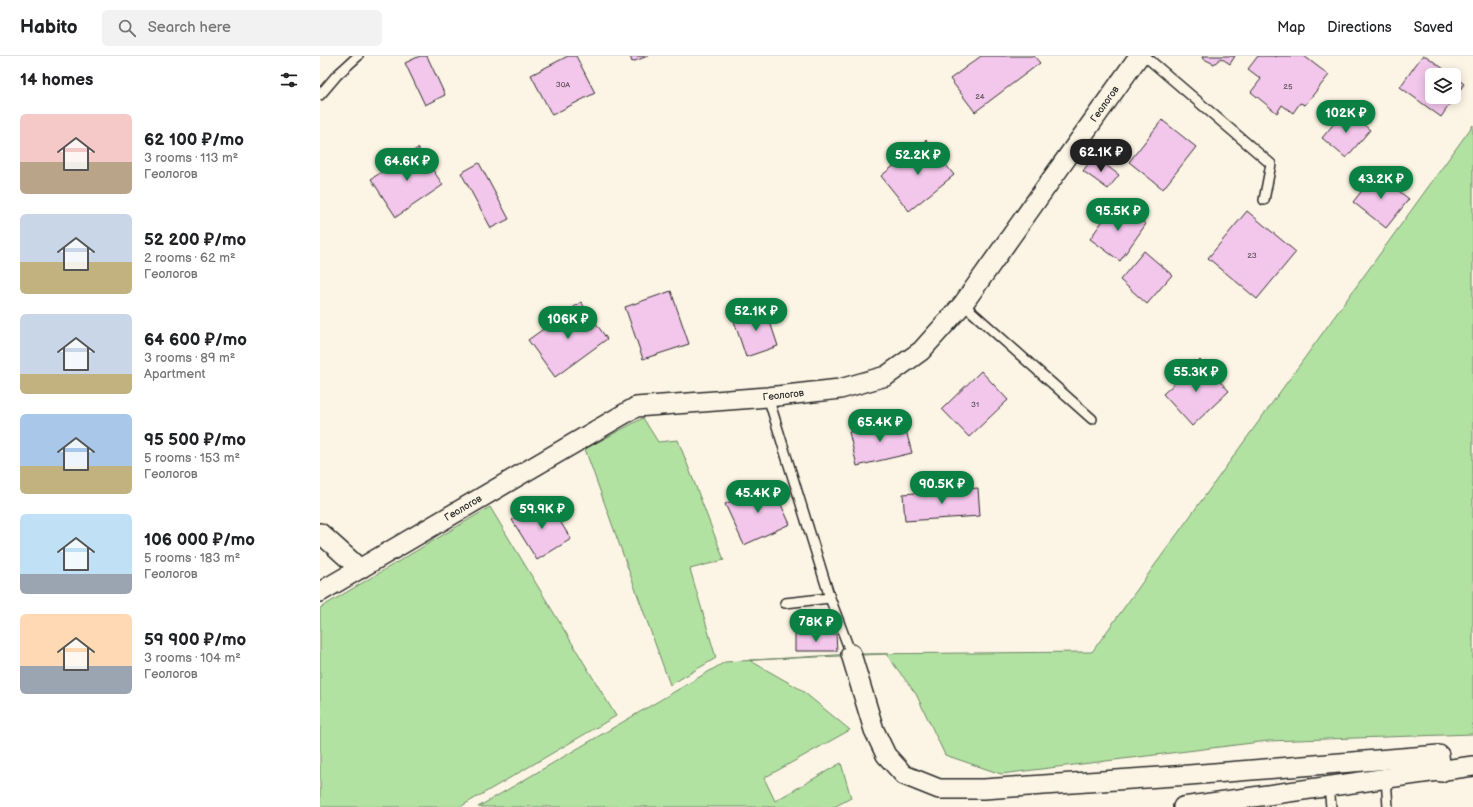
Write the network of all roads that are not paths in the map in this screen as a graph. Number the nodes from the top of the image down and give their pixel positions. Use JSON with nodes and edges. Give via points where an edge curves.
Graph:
{"nodes":[{"id":1,"x":358,"y":56,"type":"edge"},
{"id":2,"x":1139,"y":56,"type":"edge"},
{"id":3,"x":1145,"y":56,"type":"edge"},
{"id":4,"x":320,"y":94,"type":"edge"},
{"id":5,"x":1264,"y":200,"type":"dead end"},
{"id":6,"x":963,"y":304,"type":"junction"},
{"id":7,"x":768,"y":397,"type":"junction"},
{"id":8,"x":1092,"y":419,"type":"dead end"},
{"id":9,"x":320,"y":533,"type":"edge"},
{"id":10,"x":360,"y":569,"type":"junction"},
{"id":11,"x":320,"y":592,"type":"edge"},
{"id":12,"x":830,"y":598,"type":"junction"},
{"id":13,"x":785,"y":603,"type":"dead end"},
{"id":14,"x":851,"y":654,"type":"joint"},
{"id":15,"x":1473,"y":766,"type":"edge"},
{"id":16,"x":1441,"y":772,"type":"junction"},
{"id":17,"x":1386,"y":778,"type":"junction"},
{"id":18,"x":1329,"y":786,"type":"junction"},
{"id":19,"x":1183,"y":807,"type":"edge"},
{"id":20,"x":1331,"y":807,"type":"edge"},
{"id":21,"x":1388,"y":807,"type":"edge"}],
"edges":[{"from":1,"to":4,"type":"lane"},
{"from":2,"to":6,"type":"street","name":"Геологов"},
{"from":3,"to":5,"type":"lane","via":[[1271,164]]},
{"from":6,"to":7,"type":"street","name":"Геологов","via":[[922,351],[886,376],[840,389]]},
{"from":6,"to":8,"type":"lane"},
{"from":7,"to":10,"type":"street","name":"Геологов","via":[[636,407]]},
{"from":7,"to":12,"type":"lane"},
{"from":9,"to":10,"type":"street"},
{"from":10,"to":11,"type":"street","name":"Геологов"},
{"from":12,"to":13,"type":"lane"},
{"from":12,"to":14,"type":"lane"},
{"from":14,"to":16,"type":"street","via":[[874,730],[886,755],[904,775],[939,789],[992,789],[1439,755]]},
{"from":15,"to":16,"type":"street"},
{"from":16,"to":17,"type":"street"},
{"from":17,"to":18,"type":"street"},
{"from":17,"to":21,"type":"lane"},
{"from":18,"to":19,"type":"street"},
{"from":18,"to":20,"type":"lane"}]}
